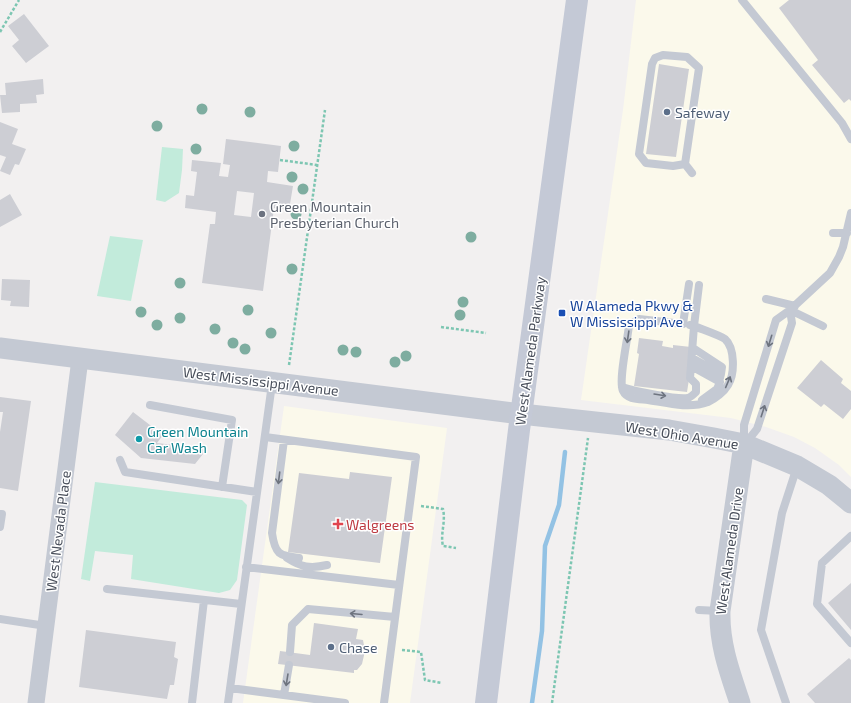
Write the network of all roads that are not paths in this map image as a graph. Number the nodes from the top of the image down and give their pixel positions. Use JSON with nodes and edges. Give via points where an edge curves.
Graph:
{"nodes":[{"id":1,"x":577,"y":0,"type":"edge"},
{"id":2,"x":742,"y":0,"type":"edge"},
{"id":3,"x":851,"y":139,"type":"edge"},
{"id":4,"x":685,"y":164,"type":"junction"},
{"id":5,"x":692,"y":173,"type":"dead end"},
{"id":6,"x":851,"y":213,"type":"edge"},
{"id":7,"x":833,"y":233,"type":"dead end"},
{"id":8,"x":847,"y":233,"type":"junction"},
{"id":9,"x":689,"y":284,"type":"dead end"},
{"id":10,"x":699,"y":285,"type":"dead end"},
{"id":11,"x":766,"y":299,"type":"dead end"},
{"id":12,"x":792,"y":308,"type":"junction"},
{"id":13,"x":683,"y":324,"type":"junction"},
{"id":14,"x":694,"y":326,"type":"junction"},
{"id":15,"x":823,"y":326,"type":"dead end"},
{"id":16,"x":0,"y":348,"type":"edge"},
{"id":17,"x":693,"y":348,"type":"junction"},
{"id":18,"x":80,"y":359,"type":"junction"},
{"id":19,"x":692,"y":362,"type":"junction"},
{"id":20,"x":720,"y":378,"type":"junction"},
{"id":21,"x":272,"y":383,"type":"junction"},
{"id":22,"x":622,"y":387,"type":"junction"},
{"id":23,"x":697,"y":404,"type":"junction"},
{"id":24,"x":150,"y":405,"type":"dead end"},
{"id":25,"x":521,"y":414,"type":"junction"},
{"id":26,"x":265,"y":437,"type":"junction"},
{"id":27,"x":284,"y":440,"type":"junction"},
{"id":28,"x":744,"y":444,"type":"junction"},
{"id":29,"x":120,"y":460,"type":"dead end"},
{"id":30,"x":797,"y":466,"type":"junction"},
{"id":31,"x":222,"y":487,"type":"junction"},
{"id":32,"x":257,"y":492,"type":"junction"},
{"id":33,"x":851,"y":503,"type":"edge"},
{"id":34,"x":0,"y":514,"type":"edge"},
{"id":35,"x":0,"y":527,"type":"edge"},
{"id":36,"x":851,"y":536,"type":"edge"},
{"id":37,"x":285,"y":557,"type":"junction"},
{"id":38,"x":299,"y":558,"type":"dead end"},
{"id":39,"x":319,"y":560,"type":"dead end"},
{"id":40,"x":327,"y":564,"type":"junction"},
{"id":41,"x":246,"y":567,"type":"junction"},
{"id":42,"x":332,"y":577,"type":"junction"},
{"id":43,"x":399,"y":585,"type":"junction"},
{"id":44,"x":107,"y":589,"type":"dead end"},
{"id":45,"x":204,"y":600,"type":"junction"},
{"id":46,"x":241,"y":604,"type":"junction"},
{"id":47,"x":698,"y":610,"type":"dead end"},
{"id":48,"x":720,"y":611,"type":"junction"},
{"id":49,"x":395,"y":617,"type":"junction"},
{"id":50,"x":0,"y":619,"type":"edge"},
{"id":51,"x":46,"y":626,"type":"junction"},
{"id":52,"x":851,"y":643,"type":"edge"},
{"id":53,"x":290,"y":652,"type":"dead end"},
{"id":54,"x":289,"y":665,"type":"dead end"},
{"id":55,"x":230,"y":688,"type":"junction"},
{"id":56,"x":284,"y":695,"type":"junction"},
{"id":57,"x":36,"y":703,"type":"edge"},
{"id":58,"x":192,"y":703,"type":"edge"},
{"id":59,"x":228,"y":703,"type":"edge"},
{"id":60,"x":346,"y":703,"type":"edge"},
{"id":61,"x":384,"y":703,"type":"edge"},
{"id":62,"x":486,"y":703,"type":"edge"},
{"id":63,"x":740,"y":703,"type":"edge"},
{"id":64,"x":786,"y":703,"type":"edge"}],
"edges":[{"from":1,"to":25,"type":"main road","name":"West Alameda Parkway"},
{"from":2,"to":3,"type":"lane","via":[[842,123]]},
{"from":4,"to":4,"type":"lane","via":[[699,68],[687,57],[663,55],[655,58],[652,64],[639,154],[646,162],[673,166]]},
{"from":4,"to":5,"type":"lane"},
{"from":6,"to":8,"type":"lane"},
{"from":7,"to":8,"type":"lane"},
{"from":8,"to":12,"type":"lane","via":[[830,274]]},
{"from":9,"to":13,"type":"lane"},
{"from":10,"to":14,"type":"lane"},
{"from":11,"to":12,"type":"lane"},
{"from":12,"to":15,"type":"lane"},
{"from":28,"to":12,"type":"lane","one_way":true,"via":[[757,429],[792,323]]},
{"from":12,"to":28,"type":"lane","one_way":true,"via":[[776,320],[744,425]]},
{"from":13,"to":14,"type":"lane"},
{"from":13,"to":22,"type":"lane","one_way":true,"via":[[639,319],[630,325]]},
{"from":14,"to":17,"type":"lane"},
{"from":23,"to":14,"type":"lane","one_way":true,"via":[[721,394],[729,384],[733,353],[725,339]]},
{"from":16,"to":18,"type":"street","name":"West Mississippi Avenue"},
{"from":17,"to":19,"type":"lane"},
{"from":17,"to":20,"type":"lane","via":[[722,367]]},
{"from":18,"to":21,"type":"street","name":"West Mississippi Avenue"},
{"from":18,"to":51,"type":"street","name":"West Nevada Place"},
{"from":19,"to":20,"type":"lane"},
{"from":22,"to":19,"type":"lane","one_way":true,"via":[[689,398],[696,392],[696,384],[690,378]]},
{"from":20,"to":23,"type":"lane","via":[[716,389]]},
{"from":21,"to":25,"type":"street","name":"West Mississippi Avenue"},
{"from":21,"to":26,"type":"lane"},
{"from":22,"to":23,"type":"lane","via":[[630,397],[682,406]]},
{"from":24,"to":31,"type":"lane","via":[[232,420]]},
{"from":25,"to":28,"type":"street","name":"West Ohio Avenue","via":[[670,430]]},
{"from":25,"to":62,"type":"main road","name":"West Alameda Parkway"},
{"from":26,"to":27,"type":"lane"},
{"from":26,"to":32,"type":"lane"},
{"from":27,"to":37,"type":"lane","one_way":true,"via":[[272,533],[278,553]]},
{"from":27,"to":43,"type":"lane","via":[[416,457]]},
{"from":28,"to":30,"type":"street","name":"West Ohio Avenue"},
{"from":28,"to":48,"type":"street","name":"West Alameda Drive"},
{"from":29,"to":31,"type":"lane","via":[[125,472]]},
{"from":30,"to":33,"type":"street","name":"West Ohio Avenue","via":[[829,485]]},
{"from":30,"to":64,"type":"lane","via":[[782,513],[761,630]]},
{"from":31,"to":32,"type":"lane"},
{"from":32,"to":41,"type":"lane"},
{"from":34,"to":35,"type":"lane"},
{"from":36,"to":52,"type":"lane","via":[[822,563],[817,604]]},
{"from":37,"to":38,"type":"lane"},
{"from":37,"to":40,"type":"lane","via":[[299,566],[317,567]]},
{"from":39,"to":40,"type":"lane"},
{"from":40,"to":42,"type":"lane"},
{"from":41,"to":42,"type":"lane"},
{"from":41,"to":46,"type":"lane"},
{"from":42,"to":43,"type":"lane"},
{"from":43,"to":49,"type":"lane"},
{"from":44,"to":45,"type":"lane"},
{"from":45,"to":46,"type":"lane"},
{"from":45,"to":58,"type":"lane"},
{"from":46,"to":55,"type":"lane"},
{"from":47,"to":48,"type":"lane"},
{"from":48,"to":63,"type":"street","name":"West Alameda Drive","via":[[723,651]]},
{"from":49,"to":53,"type":"lane","one_way":true,"via":[[308,609],[292,625]]},
{"from":49,"to":61,"type":"lane"},
{"from":50,"to":51,"type":"lane"},
{"from":51,"to":57,"type":"street","name":"West Nevada Place"},
{"from":54,"to":56,"type":"lane","one_way":true},
{"from":55,"to":56,"type":"lane"},
{"from":55,"to":59,"type":"lane"},
{"from":56,"to":60,"type":"lane"}]}
